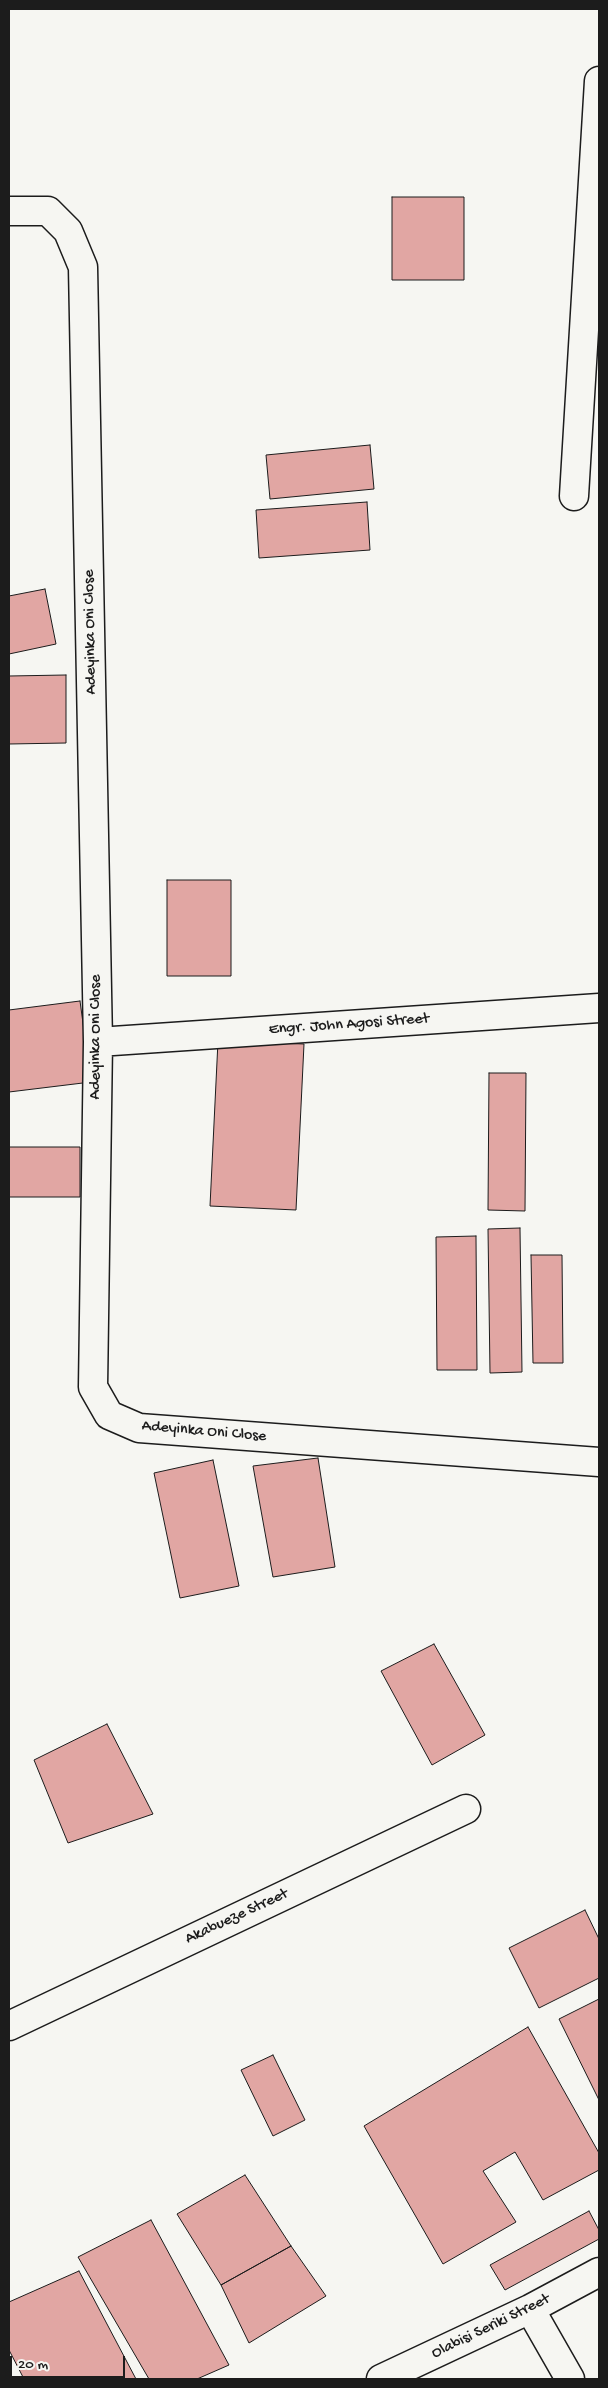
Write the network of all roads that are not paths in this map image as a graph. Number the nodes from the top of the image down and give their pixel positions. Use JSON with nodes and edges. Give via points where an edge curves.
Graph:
{"nodes":[{"id":1,"x":599,"y":81,"type":"edge"},
{"id":2,"x":9,"y":211,"type":"edge"},
{"id":3,"x":574,"y":496,"type":"dead end"},
{"id":4,"x":599,"y":1008,"type":"edge"},
{"id":5,"x":98,"y":1042,"type":"junction"},
{"id":6,"x":599,"y":1462,"type":"edge"},
{"id":7,"x":466,"y":1809,"type":"dead end"},
{"id":8,"x":9,"y":2026,"type":"edge"},
{"id":9,"x":599,"y":2272,"type":"edge"},
{"id":10,"x":530,"y":2309,"type":"junction"},
{"id":11,"x":381,"y":2379,"type":"edge"},
{"id":12,"x":570,"y":2379,"type":"edge"}],
"edges":[{"from":1,"to":3,"type":"street"},
{"from":2,"to":5,"type":"street","name":"Adeyinka Oni Close","via":[[48,211],[68,231],[83,267]]},
{"from":4,"to":5,"type":"street","name":"Engr. John Agosi Street"},
{"from":5,"to":6,"type":"street","name":"Adeyinka Oni Close","via":[[93,1387],[109,1415],[139,1428]]},
{"from":7,"to":8,"type":"street","name":"Akabueze Street"},
{"from":9,"to":10,"type":"street","name":"Olabisi Seriki Street"},
{"from":10,"to":11,"type":"street","name":"Olabisi Seriki Street"},
{"from":10,"to":12,"type":"street"}]}
